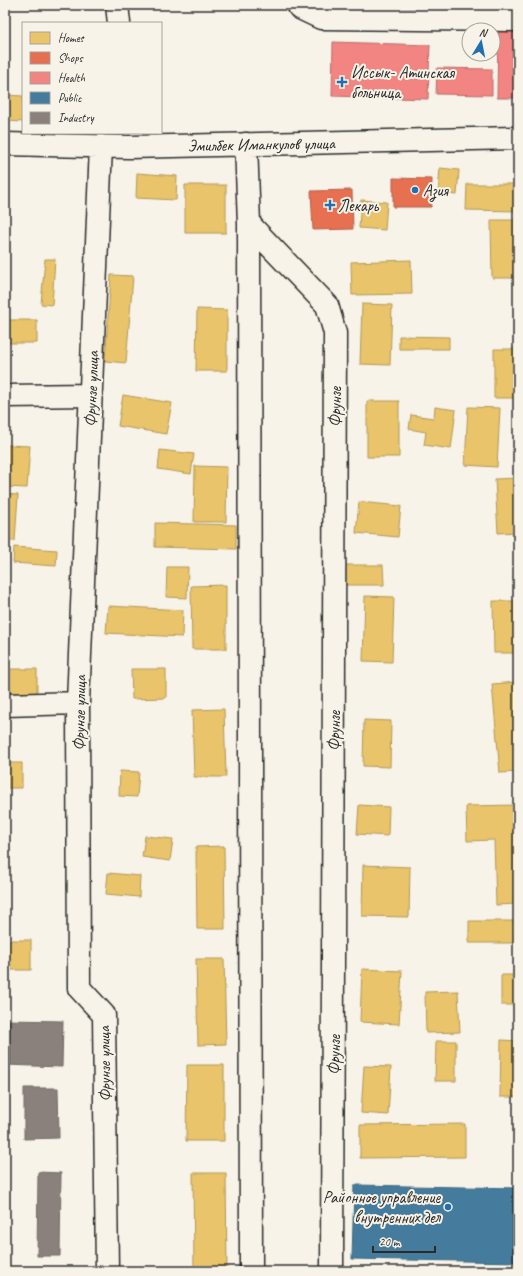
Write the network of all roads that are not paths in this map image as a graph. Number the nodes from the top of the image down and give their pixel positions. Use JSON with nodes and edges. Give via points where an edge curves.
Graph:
{"nodes":[{"id":1,"x":117,"y":5,"type":"edge"},
{"id":2,"x":298,"y":5,"type":"edge"},
{"id":3,"x":518,"y":20,"type":"edge"},
{"id":4,"x":119,"y":22,"type":"edge"},
{"id":5,"x":518,"y":138,"type":"edge"},
{"id":6,"x":130,"y":140,"type":"edge"},
{"id":7,"x":5,"y":144,"type":"edge"},
{"id":8,"x":246,"y":144,"type":"junction"},
{"id":9,"x":101,"y":146,"type":"junction"},
{"id":10,"x":249,"y":224,"type":"junction"},
{"id":11,"x":91,"y":395,"type":"junction"},
{"id":12,"x":5,"y":396,"type":"edge"},
{"id":13,"x":78,"y":703,"type":"junction"},
{"id":14,"x":5,"y":705,"type":"edge"},
{"id":15,"x":107,"y":1271,"type":"edge"},
{"id":16,"x":251,"y":1271,"type":"edge"},
{"id":17,"x":332,"y":1271,"type":"edge"}],
"edges":[{"from":1,"to":4,"type":"street"},
{"from":2,"to":3,"type":"street","via":[[321,18]]},
{"from":5,"to":8,"type":"street","name":"Эмилбек Иманкулов улица"},
{"from":6,"to":8,"type":"street","name":"Эмилбек Иманкулов улица"},
{"from":6,"to":9,"type":"street","name":"Эмилбек Иманкулов улица"},
{"from":7,"to":9,"type":"street","name":"Эмилбек Иманкулов улица"},
{"from":8,"to":10,"type":"street"},
{"from":9,"to":11,"type":"street","name":"Фрунзе улица"},
{"from":10,"to":16,"type":"street"},
{"from":10,"to":17,"type":"street","name":"Фрунзе","via":[[327,304],[335,333]]},
{"from":11,"to":12,"type":"street"},
{"from":11,"to":13,"type":"street","name":"Фрунзе улица"},
{"from":13,"to":14,"type":"street"},
{"from":13,"to":15,"type":"street","name":"Фрунзе улица","via":[[79,988],[104,1015]]}]}
